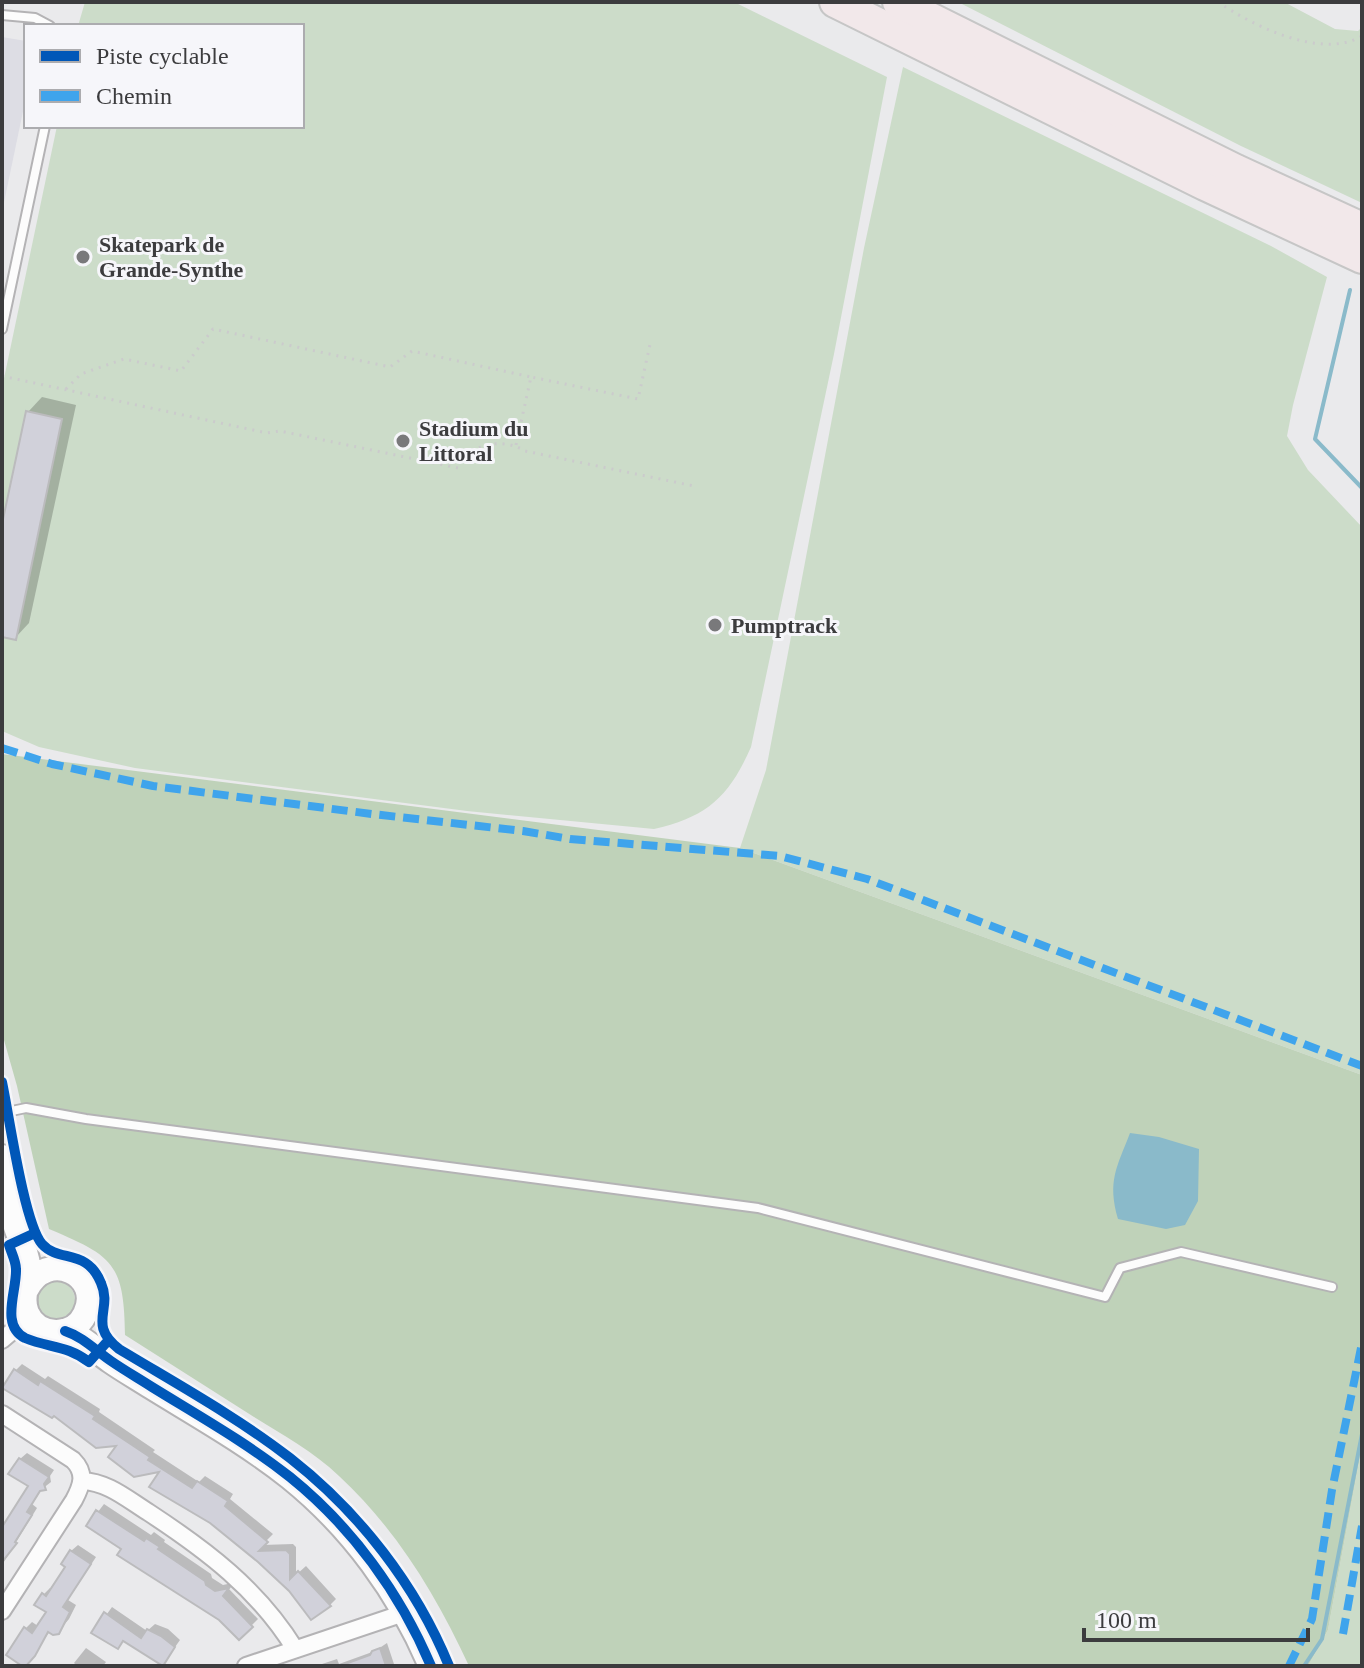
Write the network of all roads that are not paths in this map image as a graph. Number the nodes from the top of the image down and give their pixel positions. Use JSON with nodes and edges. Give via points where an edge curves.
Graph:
{"nodes":[{"id":1,"x":835,"y":2,"type":"edge"},
{"id":2,"x":898,"y":2,"type":"edge"},
{"id":3,"x":2,"y":15,"type":"edge"},
{"id":4,"x":46,"y":24,"type":"edge"},
{"id":5,"x":45,"y":128,"type":"edge"},
{"id":6,"x":1311,"y":220,"type":"junction"},
{"id":7,"x":1362,"y":220,"type":"edge"},
{"id":8,"x":1362,"y":228,"type":"edge"},
{"id":9,"x":1362,"y":261,"type":"edge"},
{"id":10,"x":2,"y":329,"type":"edge"},
{"id":11,"x":2,"y":1113,"type":"edge"},
{"id":12,"x":2,"y":1157,"type":"edge"},
{"id":13,"x":20,"y":1239,"type":"junction"},
{"id":14,"x":53,"y":1268,"type":"junction"},
{"id":15,"x":1332,"y":1287,"type":"dead end"},
{"id":16,"x":26,"y":1290,"type":"junction"},
{"id":17,"x":29,"y":1317,"type":"junction"},
{"id":18,"x":75,"y":1323,"type":"junction"},
{"id":19,"x":2,"y":1340,"type":"edge"},
{"id":20,"x":2,"y":1414,"type":"edge"},
{"id":21,"x":82,"y":1481,"type":"junction"},
{"id":22,"x":2,"y":1611,"type":"edge"},
{"id":23,"x":404,"y":1613,"type":"junction"},
{"id":24,"x":295,"y":1649,"type":"junction"},
{"id":25,"x":246,"y":1666,"type":"edge"},
{"id":26,"x":431,"y":1666,"type":"edge"}],
"edges":[{"from":1,"to":6,"type":"highway","via":[[1205,185]]},
{"from":2,"to":6,"type":"highway"},
{"from":3,"to":4,"type":"lane"},
{"from":5,"to":10,"type":"lane"},
{"from":6,"to":7,"type":"highway"},
{"from":6,"to":8,"type":"highway"},
{"from":6,"to":9,"type":"highway"},
{"from":11,"to":15,"type":"lane","via":[[26,1108],[758,1208],[1105,1297],[1120,1268],[1181,1252]]},
{"from":12,"to":13,"type":"street"},
{"from":13,"to":14,"type":"street"},
{"from":13,"to":16,"type":"street","via":[[29,1268]]},
{"from":14,"to":16,"type":"street","via":[[38,1274]]},
{"from":14,"to":18,"type":"street","via":[[70,1271],[84,1284],[88,1303]]},
{"from":16,"to":17,"type":"street"},
{"from":17,"to":18,"type":"street","via":[[44,1329]]},
{"from":17,"to":19,"type":"street"},
{"from":18,"to":23,"type":"street","via":[[81,1338],[99,1351],[301,1486],[373,1563]]},
{"from":20,"to":21,"type":"street","via":[[73,1460]]},
{"from":21,"to":22,"type":"street"},
{"from":21,"to":24,"type":"street","via":[[107,1486],[209,1553],[258,1599]]},
{"from":23,"to":24,"type":"street"},
{"from":23,"to":26,"type":"street"},
{"from":24,"to":25,"type":"street"}]}
